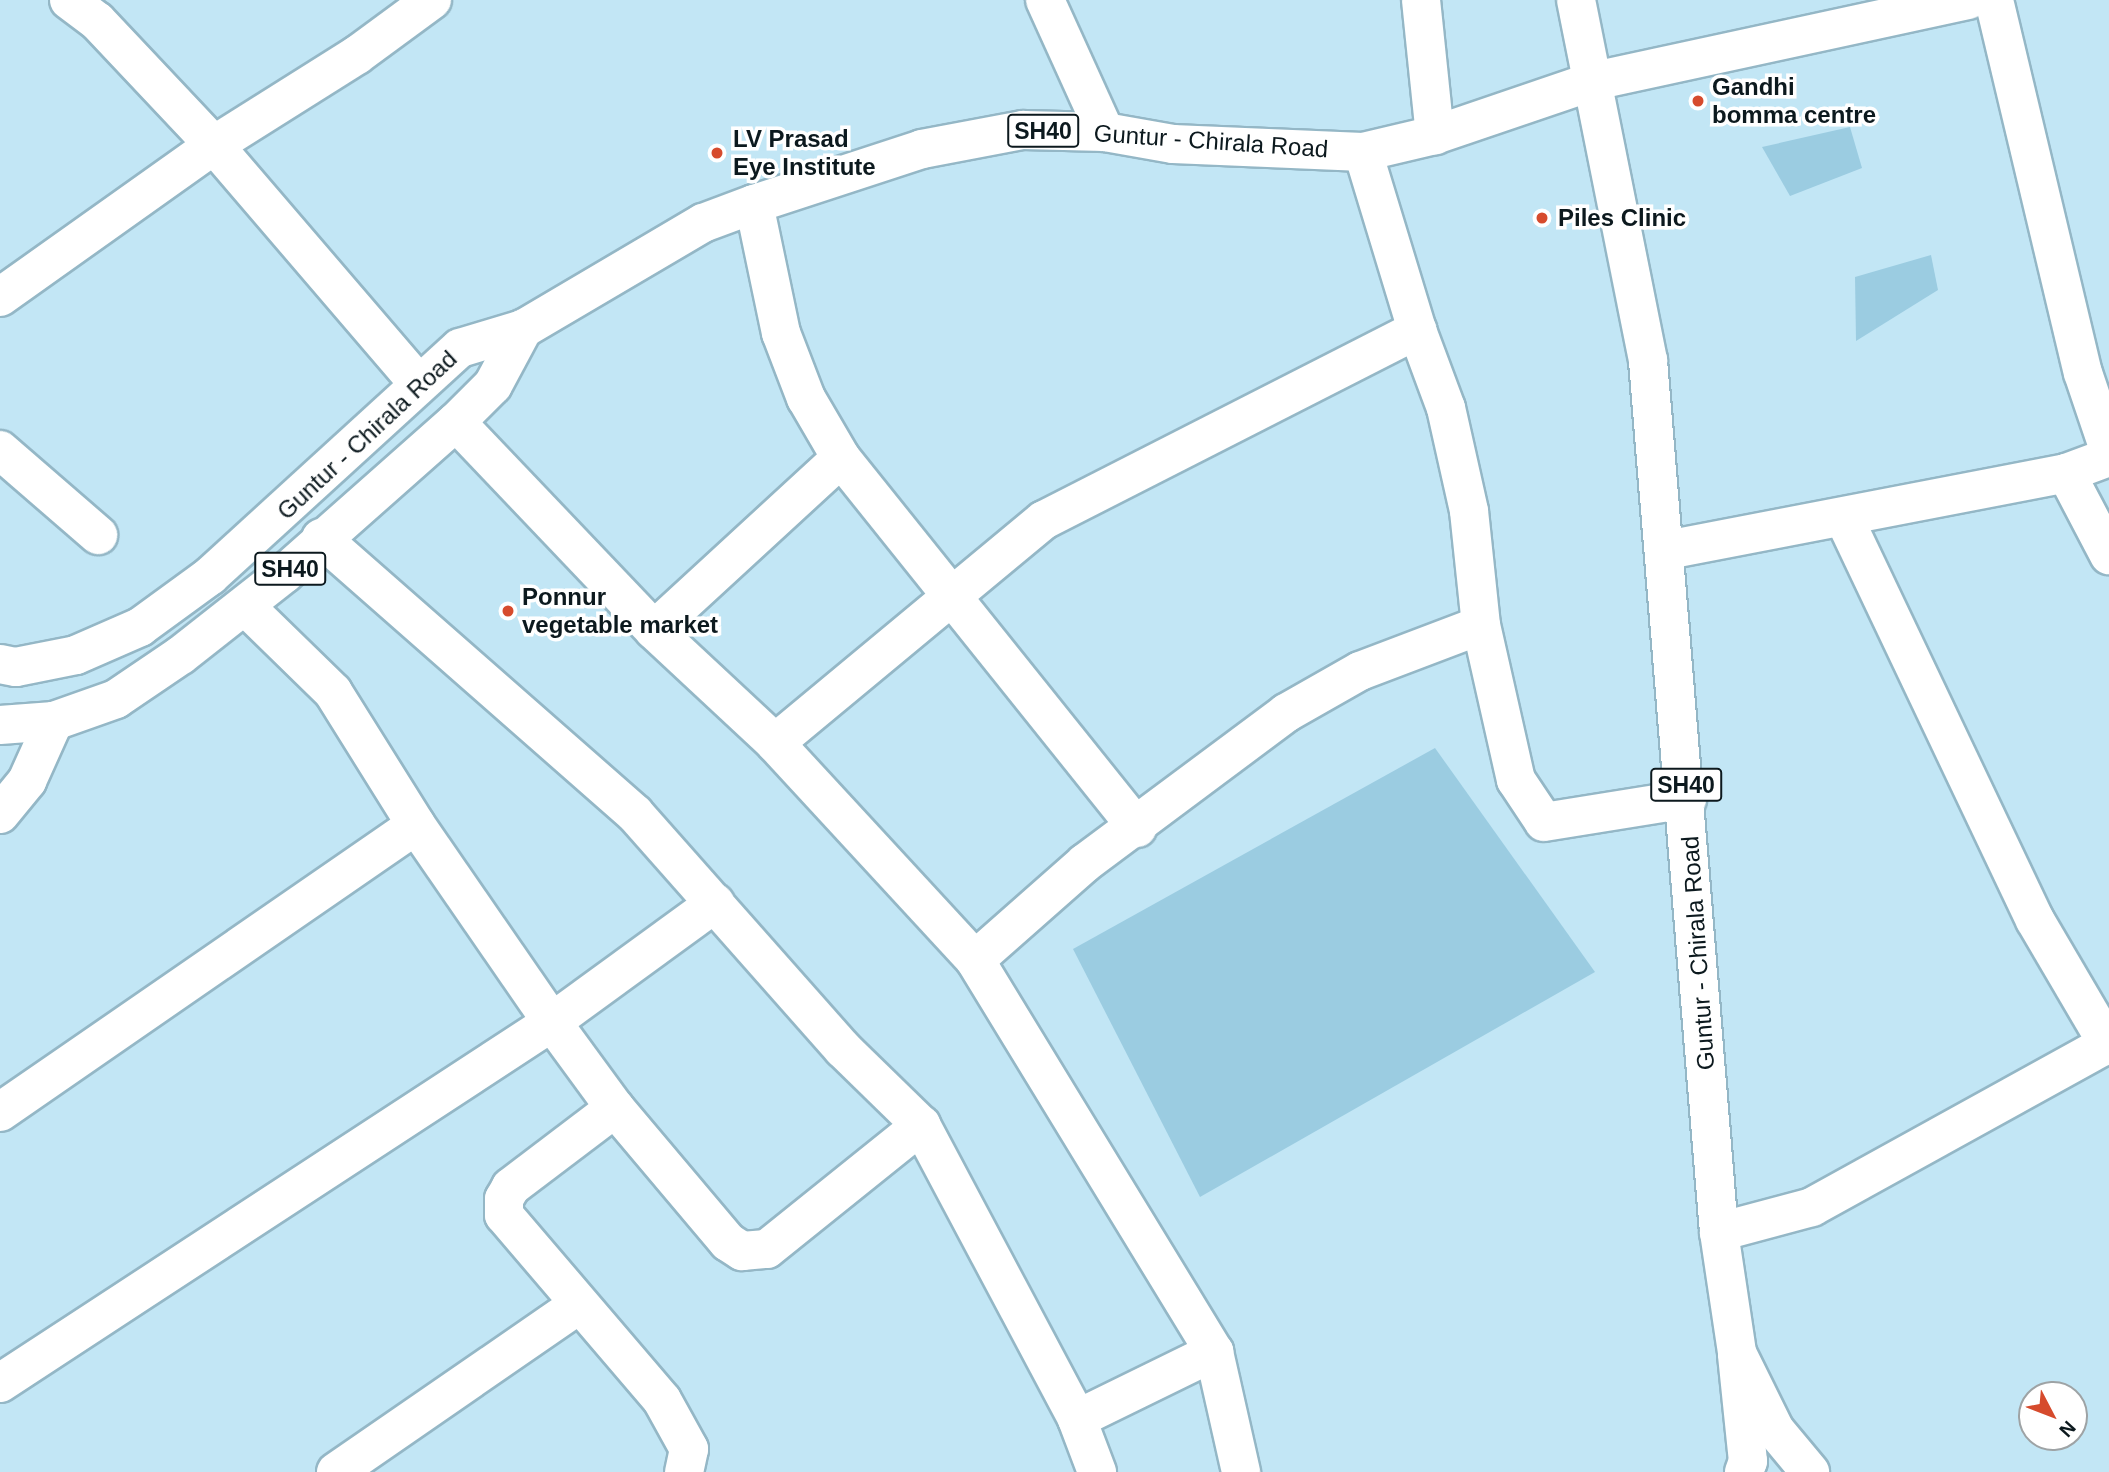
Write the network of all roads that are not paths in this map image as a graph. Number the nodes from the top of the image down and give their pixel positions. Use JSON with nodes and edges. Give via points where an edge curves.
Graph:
{"nodes":[{"id":1,"x":69,"y":0,"type":"edge"},
{"id":2,"x":432,"y":0,"type":"edge"},
{"id":3,"x":1045,"y":0,"type":"edge"},
{"id":4,"x":1421,"y":0,"type":"edge"},
{"id":5,"x":1576,"y":0,"type":"edge"},
{"id":6,"x":1968,"y":0,"type":"edge"},
{"id":7,"x":1994,"y":0,"type":"edge"},
{"id":8,"x":1594,"y":81,"type":"junction"},
{"id":9,"x":1105,"y":132,"type":"junction"},
{"id":10,"x":1435,"y":135,"type":"junction"},
{"id":11,"x":214,"y":145,"type":"junction"},
{"id":12,"x":1363,"y":152,"type":"junction"},
{"id":13,"x":754,"y":204,"type":"junction"},
{"id":14,"x":0,"y":297,"type":"edge"},
{"id":15,"x":523,"y":329,"type":"junction"},
{"id":16,"x":1417,"y":330,"type":"junction"},
{"id":17,"x":418,"y":383,"type":"junction"},
{"id":18,"x":456,"y":422,"type":"junction"},
{"id":19,"x":0,"y":450,"type":"edge"},
{"id":20,"x":2109,"y":450,"type":"edge"},
{"id":21,"x":2109,"y":457,"type":"edge"},
{"id":22,"x":841,"y":458,"type":"junction"},
{"id":23,"x":2066,"y":473,"type":"junction"},
{"id":24,"x":1844,"y":518,"type":"junction"},
{"id":25,"x":98,"y":535,"type":"dead end"},
{"id":26,"x":321,"y":538,"type":"junction"},
{"id":27,"x":1667,"y":551,"type":"junction"},
{"id":28,"x":2109,"y":555,"type":"edge"},
{"id":29,"x":954,"y":593,"type":"junction"},
{"id":30,"x":245,"y":606,"type":"junction"},
{"id":31,"x":1481,"y":625,"type":"junction"},
{"id":32,"x":654,"y":630,"type":"junction"},
{"id":33,"x":0,"y":664,"type":"edge"},
{"id":34,"x":54,"y":722,"type":"junction"},
{"id":35,"x":0,"y":725,"type":"edge"},
{"id":36,"x":775,"y":743,"type":"junction"},
{"id":37,"x":1687,"y":799,"type":"junction"},
{"id":38,"x":0,"y":814,"type":"edge"},
{"id":39,"x":416,"y":825,"type":"junction"},
{"id":40,"x":1138,"y":828,"type":"junction"},
{"id":41,"x":715,"y":903,"type":"junction"},
{"id":42,"x":975,"y":960,"type":"junction"},
{"id":43,"x":552,"y":1022,"type":"junction"},
{"id":44,"x":2109,"y":1044,"type":"edge"},
{"id":45,"x":615,"y":1108,"type":"junction"},
{"id":46,"x":0,"y":1112,"type":"edge"},
{"id":47,"x":921,"y":1125,"type":"junction"},
{"id":48,"x":1719,"y":1232,"type":"junction"},
{"id":49,"x":578,"y":1305,"type":"junction"},
{"id":50,"x":1214,"y":1352,"type":"junction"},
{"id":51,"x":1737,"y":1353,"type":"junction"},
{"id":52,"x":0,"y":1383,"type":"edge"},
{"id":53,"x":1077,"y":1419,"type":"junction"},
{"id":54,"x":336,"y":1472,"type":"edge"},
{"id":55,"x":684,"y":1472,"type":"edge"},
{"id":56,"x":1097,"y":1472,"type":"edge"},
{"id":57,"x":1241,"y":1472,"type":"edge"},
{"id":58,"x":1744,"y":1472,"type":"edge"},
{"id":59,"x":1810,"y":1472,"type":"edge"}],
"edges":[{"from":1,"to":11,"type":"street","via":[[97,21]]},
{"from":2,"to":11,"type":"street","via":[[357,55]]},
{"from":3,"to":9,"type":"street"},
{"from":4,"to":10,"type":"street"},
{"from":5,"to":8,"type":"street","name":"Guntur - Chirala Road"},
{"from":6,"to":8,"type":"street"},
{"from":7,"to":20,"type":"street","via":[[2083,373]]},
{"from":8,"to":10,"type":"street","name":"Guntur - Chirala Road","number":"SH40"},
{"from":8,"to":27,"type":"street","name":"Guntur - Chirala Road","number":"SH40","via":[[1648,361]]},
{"from":9,"to":12,"type":"street","name":"Guntur - Chirala Road","number":"SH40","via":[[1173,144]]},
{"from":9,"to":13,"type":"street","name":"Guntur - Chirala Road","number":"SH40","via":[[1023,130],[922,149]]},
{"from":10,"to":12,"type":"street","name":"Guntur - Chirala Road","number":"SH40"},
{"from":11,"to":14,"type":"street"},
{"from":11,"to":17,"type":"street"},
{"from":12,"to":16,"type":"street"},
{"from":13,"to":15,"type":"street","name":"Guntur - Chirala Road","number":"SH40","via":[[703,223]]},
{"from":13,"to":22,"type":"street","via":[[781,333],[806,398]]},
{"from":15,"to":17,"type":"street","name":"Guntur - Chirala Road","number":"SH40","via":[[460,348]]},
{"from":15,"to":18,"type":"street","name":"Guntur - Chirala Road","number":"SH40","via":[[493,385]]},
{"from":16,"to":29,"type":"street","via":[[1044,520]]},
{"from":16,"to":31,"type":"street","via":[[1446,408],[1460,472]]},
{"from":17,"to":33,"type":"street","name":"Guntur - Chirala Road","number":"SH40","via":[[297,500],[210,576],[140,627],[76,656],[16,667]]},
{"from":18,"to":26,"type":"street","name":"Guntur - Chirala Road","number":"SH40"},
{"from":18,"to":32,"type":"street"},
{"from":19,"to":25,"type":"street"},
{"from":21,"to":23,"type":"street"},
{"from":22,"to":29,"type":"street","via":[[893,528]]},
{"from":22,"to":32,"type":"street"},
{"from":23,"to":24,"type":"street"},
{"from":23,"to":28,"type":"street"},
{"from":24,"to":27,"type":"street"},
{"from":24,"to":44,"type":"street","via":[[2035,920]]},
{"from":26,"to":30,"type":"street","name":"Guntur - Chirala Road","number":"SH40"},
{"from":26,"to":41,"type":"street","via":[[635,814]]},
{"from":27,"to":37,"type":"street","name":"Guntur - Chirala Road","number":"SH40"},
{"from":29,"to":36,"type":"street"},
{"from":29,"to":40,"type":"street"},
{"from":30,"to":34,"type":"street","name":"Guntur - Chirala Road","number":"SH40","via":[[116,699]]},
{"from":30,"to":39,"type":"street","via":[[333,692]]},
{"from":31,"to":37,"type":"street","via":[[1516,780],[1544,822]]},
{"from":31,"to":40,"type":"street","via":[[1360,671],[1286,713]]},
{"from":32,"to":36,"type":"street"},
{"from":34,"to":35,"type":"street","name":"Guntur - Chirala Road","number":"SH40"},
{"from":34,"to":38,"type":"street","via":[[27,781]]},
{"from":36,"to":42,"type":"street"},
{"from":37,"to":48,"type":"street","name":"Guntur - Chirala Road","number":"SH40"},
{"from":39,"to":43,"type":"street"},
{"from":39,"to":46,"type":"street"},
{"from":40,"to":42,"type":"street","via":[[1085,863]]},
{"from":41,"to":43,"type":"street"},
{"from":41,"to":47,"type":"street","via":[[844,1049]]},
{"from":42,"to":50,"type":"street"},
{"from":43,"to":45,"type":"street"},
{"from":43,"to":52,"type":"street"},
{"from":44,"to":48,"type":"street","via":[[1812,1207]]},
{"from":45,"to":47,"type":"street","via":[[728,1242],[757,1253]]},
{"from":45,"to":49,"type":"street","via":[[511,1187],[505,1199],[504,1215],[512,1228]]},
{"from":47,"to":53,"type":"street"},
{"from":48,"to":51,"type":"street","name":"Guntur - Chirala Road","number":"SH40"},
{"from":49,"to":54,"type":"street"},
{"from":49,"to":55,"type":"street","via":[[662,1400],[689,1449]]},
{"from":50,"to":53,"type":"street"},
{"from":50,"to":57,"type":"street"},
{"from":51,"to":58,"type":"street","via":[[1748,1461]]},
{"from":51,"to":59,"type":"street","name":"Guntur - Chirala Road","number":"SH40","via":[[1775,1430]]},
{"from":53,"to":56,"type":"street"}]}
